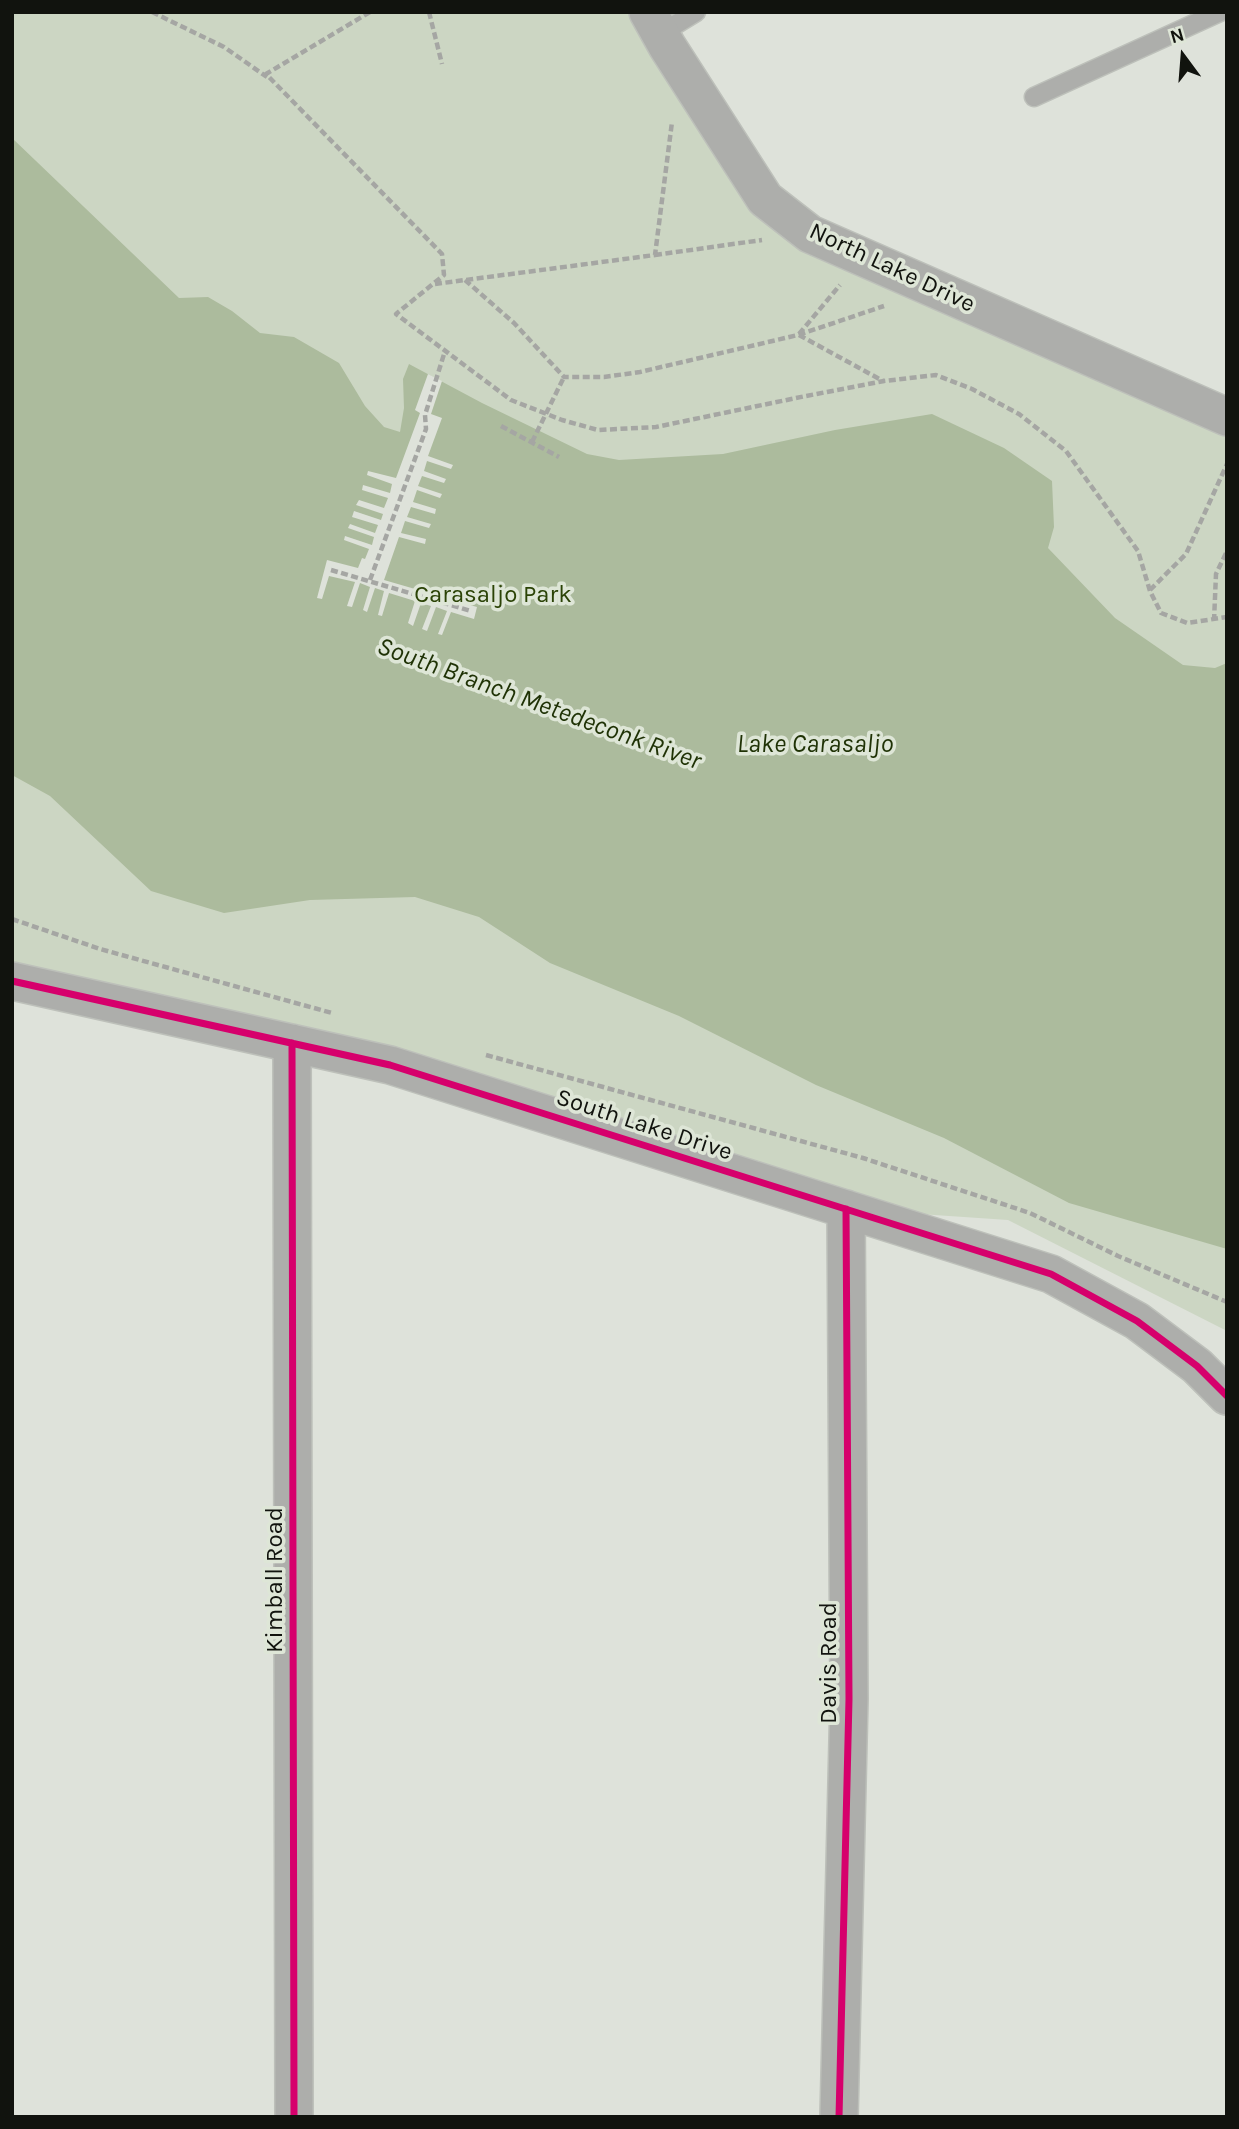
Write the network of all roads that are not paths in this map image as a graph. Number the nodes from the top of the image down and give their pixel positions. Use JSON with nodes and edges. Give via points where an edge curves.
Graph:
{"nodes":[{"id":1,"x":696,"y":12,"type":"edge"},
{"id":2,"x":1220,"y":12,"type":"edge"},
{"id":3,"x":654,"y":23,"type":"edge"},
{"id":4,"x":1034,"y":97,"type":"dead end"},
{"id":5,"x":1227,"y":417,"type":"edge"},
{"id":6,"x":12,"y":981,"type":"edge"},
{"id":7,"x":292,"y":1043,"type":"junction"},
{"id":8,"x":846,"y":1209,"type":"junction"},
{"id":9,"x":1227,"y":1396,"type":"edge"},
{"id":10,"x":294,"y":2117,"type":"edge"},
{"id":11,"x":839,"y":2117,"type":"edge"}],
"edges":[{"from":1,"to":3,"type":"lane"},
{"from":2,"to":4,"type":"lane"},
{"from":3,"to":5,"type":"street","name":"North Lake Drive","via":[[765,199],[810,234]]},
{"from":6,"to":7,"type":"street","name":"South Lake Drive"},
{"from":7,"to":8,"type":"street","name":"South Lake Drive","via":[[390,1065]]},
{"from":7,"to":10,"type":"street","name":"Kimball Road"},
{"from":8,"to":9,"type":"street","name":"South Lake Drive","via":[[1051,1274],[1137,1321],[1197,1366]]},
{"from":8,"to":11,"type":"street","name":"Davis Road","via":[[849,1699]]}]}
